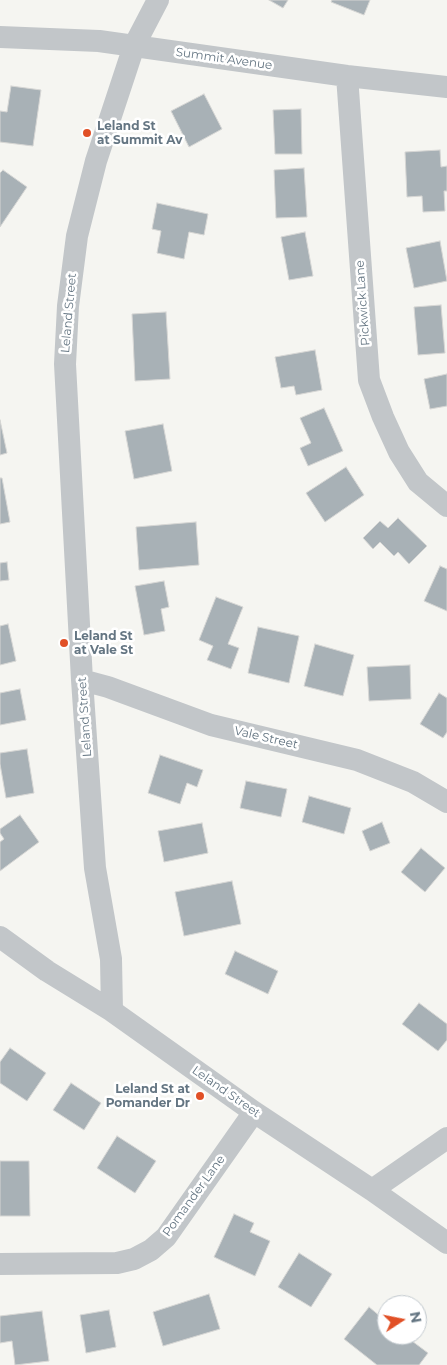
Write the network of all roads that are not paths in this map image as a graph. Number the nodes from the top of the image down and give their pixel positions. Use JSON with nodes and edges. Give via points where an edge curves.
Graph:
{"nodes":[{"id":1,"x":158,"y":0,"type":"edge"},
{"id":2,"x":0,"y":37,"type":"edge"},
{"id":3,"x":134,"y":46,"type":"junction"},
{"id":4,"x":347,"y":76,"type":"junction"},
{"id":5,"x":447,"y":87,"type":"edge"},
{"id":6,"x":447,"y":506,"type":"edge"},
{"id":7,"x":82,"y":680,"type":"junction"},
{"id":8,"x":447,"y":802,"type":"edge"},
{"id":9,"x":0,"y":937,"type":"edge"},
{"id":10,"x":112,"y":1011,"type":"junction"},
{"id":11,"x":254,"y":1112,"type":"junction"},
{"id":12,"x":447,"y":1138,"type":"edge"},
{"id":13,"x":372,"y":1190,"type":"junction"},
{"id":14,"x":447,"y":1243,"type":"edge"},
{"id":15,"x":0,"y":1264,"type":"edge"}],
"edges":[{"from":1,"to":3,"type":"street","name":"Leland Street"},
{"from":2,"to":3,"type":"street","name":"Summit Avenue","via":[[99,41]]},
{"from":3,"to":4,"type":"street","name":"Summit Avenue"},
{"from":3,"to":7,"type":"street","name":"Leland Street","via":[[77,236],[68,306],[65,364]]},
{"from":4,"to":5,"type":"street","name":"Summit Avenue"},
{"from":4,"to":6,"type":"street","name":"Pickwick Lane","via":[[369,380],[399,452],[418,482]]},
{"from":7,"to":8,"type":"street","name":"Vale Street","via":[[211,725],[357,760],[413,782]]},
{"from":7,"to":10,"type":"street","name":"Leland Street","via":[[96,868],[111,959]]},
{"from":9,"to":10,"type":"street"},
{"from":10,"to":11,"type":"street","name":"Leland Street"},
{"from":11,"to":13,"type":"street","name":"Leland Street"},
{"from":11,"to":15,"type":"street","name":"Pomander Lane","via":[[166,1237],[151,1250],[117,1263]]},
{"from":12,"to":13,"type":"street"},
{"from":13,"to":14,"type":"street","name":"Leland Street"}]}
